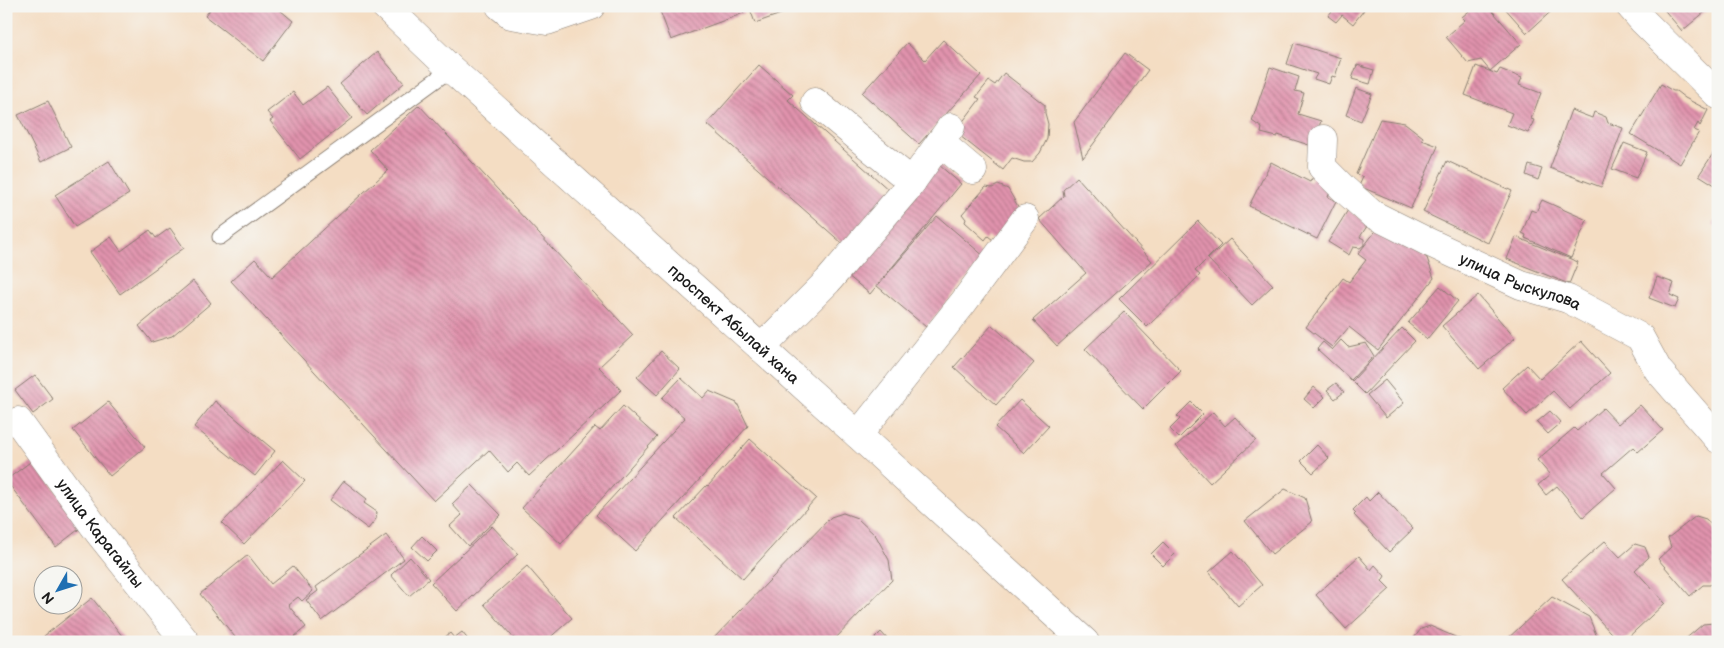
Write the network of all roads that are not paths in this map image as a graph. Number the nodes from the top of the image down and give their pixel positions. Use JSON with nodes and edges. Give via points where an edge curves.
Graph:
{"nodes":[{"id":1,"x":385,"y":6,"type":"edge"},
{"id":2,"x":500,"y":6,"type":"edge"},
{"id":3,"x":591,"y":6,"type":"edge"},
{"id":4,"x":1630,"y":6,"type":"edge"},
{"id":5,"x":451,"y":69,"type":"junction"},
{"id":6,"x":1718,"y":95,"type":"edge"},
{"id":7,"x":815,"y":102,"type":"dead end"},
{"id":8,"x":1323,"y":139,"type":"dead end"},
{"id":9,"x":973,"y":170,"type":"dead end"},
{"id":10,"x":912,"y":182,"type":"junction"},
{"id":11,"x":1025,"y":219,"type":"dead end"},
{"id":12,"x":220,"y":237,"type":"dead end"},
{"id":13,"x":761,"y":348,"type":"junction"},
{"id":14,"x":18,"y":421,"type":"dead end"},
{"id":15,"x":858,"y":435,"type":"junction"},
{"id":16,"x":1718,"y":439,"type":"edge"},
{"id":17,"x":186,"y":642,"type":"edge"},
{"id":18,"x":1085,"y":642,"type":"edge"}],
"edges":[{"from":1,"to":5,"type":"street","name":"проспект Абылай хана"},
{"from":2,"to":3,"type":"street","via":[[511,15],[548,21]]},
{"from":4,"to":6,"type":"street"},
{"from":5,"to":12,"type":"lane"},
{"from":5,"to":13,"type":"street","name":"проспект Абылай хана"},
{"from":7,"to":10,"type":"street"},
{"from":8,"to":16,"type":"street","name":"улица Рыскулова","via":[[1322,167],[1372,214],[1521,285],[1568,299],[1640,337],[1658,370]]},
{"from":9,"to":10,"type":"street","via":[[946,135]]},
{"from":10,"to":13,"type":"street","via":[[828,281]]},
{"from":11,"to":15,"type":"street"},
{"from":13,"to":15,"type":"street","name":"проспект Абылай хана"},
{"from":14,"to":17,"type":"street","name":"улица Карагайлы"},
{"from":15,"to":18,"type":"street","name":"проспект Абылай хана"}]}
